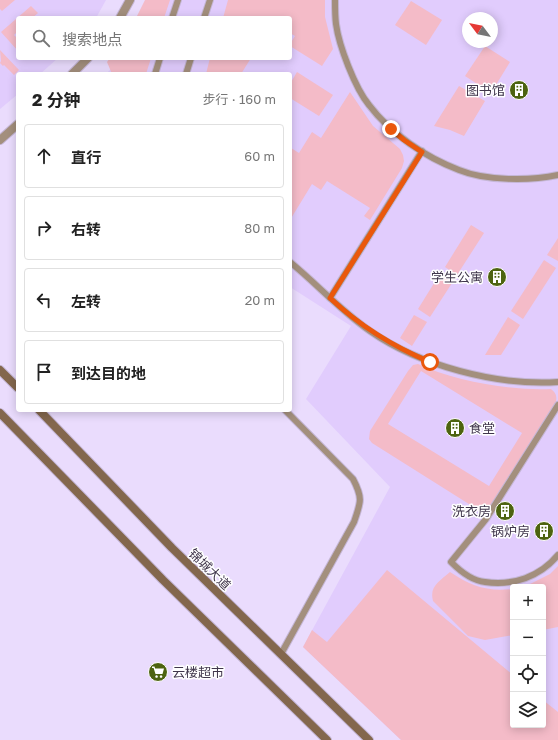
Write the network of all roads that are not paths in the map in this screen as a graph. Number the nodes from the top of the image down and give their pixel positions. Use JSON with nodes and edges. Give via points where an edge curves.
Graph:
{"nodes":[{"id":1,"x":130,"y":0,"type":"edge"},
{"id":2,"x":178,"y":0,"type":"edge"},
{"id":3,"x":210,"y":0,"type":"edge"},
{"id":4,"x":335,"y":0,"type":"edge"},
{"id":5,"x":121,"y":16,"type":"edge"},
{"id":6,"x":173,"y":16,"type":"edge"},
{"id":7,"x":205,"y":16,"type":"edge"},
{"id":8,"x":86,"y":60,"type":"edge"},
{"id":9,"x":160,"y":60,"type":"edge"},
{"id":10,"x":190,"y":60,"type":"edge"},
{"id":11,"x":74,"y":72,"type":"edge"},
{"id":12,"x":157,"y":72,"type":"edge"},
{"id":13,"x":187,"y":72,"type":"edge"},
{"id":14,"x":16,"y":126,"type":"edge"},
{"id":15,"x":0,"y":140,"type":"edge"},
{"id":16,"x":422,"y":152,"type":"junction"},
{"id":17,"x":558,"y":175,"type":"edge"},
{"id":18,"x":292,"y":264,"type":"edge"},
{"id":19,"x":330,"y":298,"type":"junction"},
{"id":20,"x":0,"y":370,"type":"edge"},
{"id":21,"x":556,"y":383,"type":"edge"},
{"id":22,"x":16,"y":386,"type":"edge"},
{"id":23,"x":558,"y":405,"type":"edge"},
{"id":24,"x":41,"y":412,"type":"edge"},
{"id":25,"x":287,"y":412,"type":"edge"},
{"id":26,"x":0,"y":414,"type":"edge"},
{"id":27,"x":558,"y":556,"type":"edge"},
{"id":28,"x":281,"y":654,"type":"junction"},
{"id":29,"x":327,"y":740,"type":"edge"},
{"id":30,"x":369,"y":740,"type":"edge"}],
"edges":[{"from":1,"to":5,"type":"street"},
{"from":2,"to":6,"type":"lane"},
{"from":3,"to":7,"type":"lane"},
{"from":4,"to":16,"type":"lane","via":[[336,25],[357,86],[379,117],[404,140]]},
{"from":8,"to":11,"type":"street"},
{"from":9,"to":12,"type":"lane"},
{"from":10,"to":13,"type":"lane"},
{"from":14,"to":15,"type":"street"},
{"from":16,"to":17,"type":"lane","via":[[460,171],[477,175],[521,180]]},
{"from":16,"to":19,"type":"lane"},
{"from":18,"to":19,"type":"lane"},
{"from":19,"to":21,"type":"lane","via":[[371,332],[430,362],[491,378]]},
{"from":20,"to":22,"type":"main road"},
{"from":23,"to":27,"type":"lane","via":[[486,519],[451,562],[464,573],[485,582],[508,582],[529,578],[543,570]]},
{"from":24,"to":28,"type":"main road","name":"锦城大道","via":[[172,548]]},
{"from":25,"to":28,"type":"lane","via":[[352,479],[359,491],[361,503],[354,522]]},
{"from":26,"to":29,"type":"main road"},
{"from":28,"to":30,"type":"main road","name":"锦城大道"}]}
